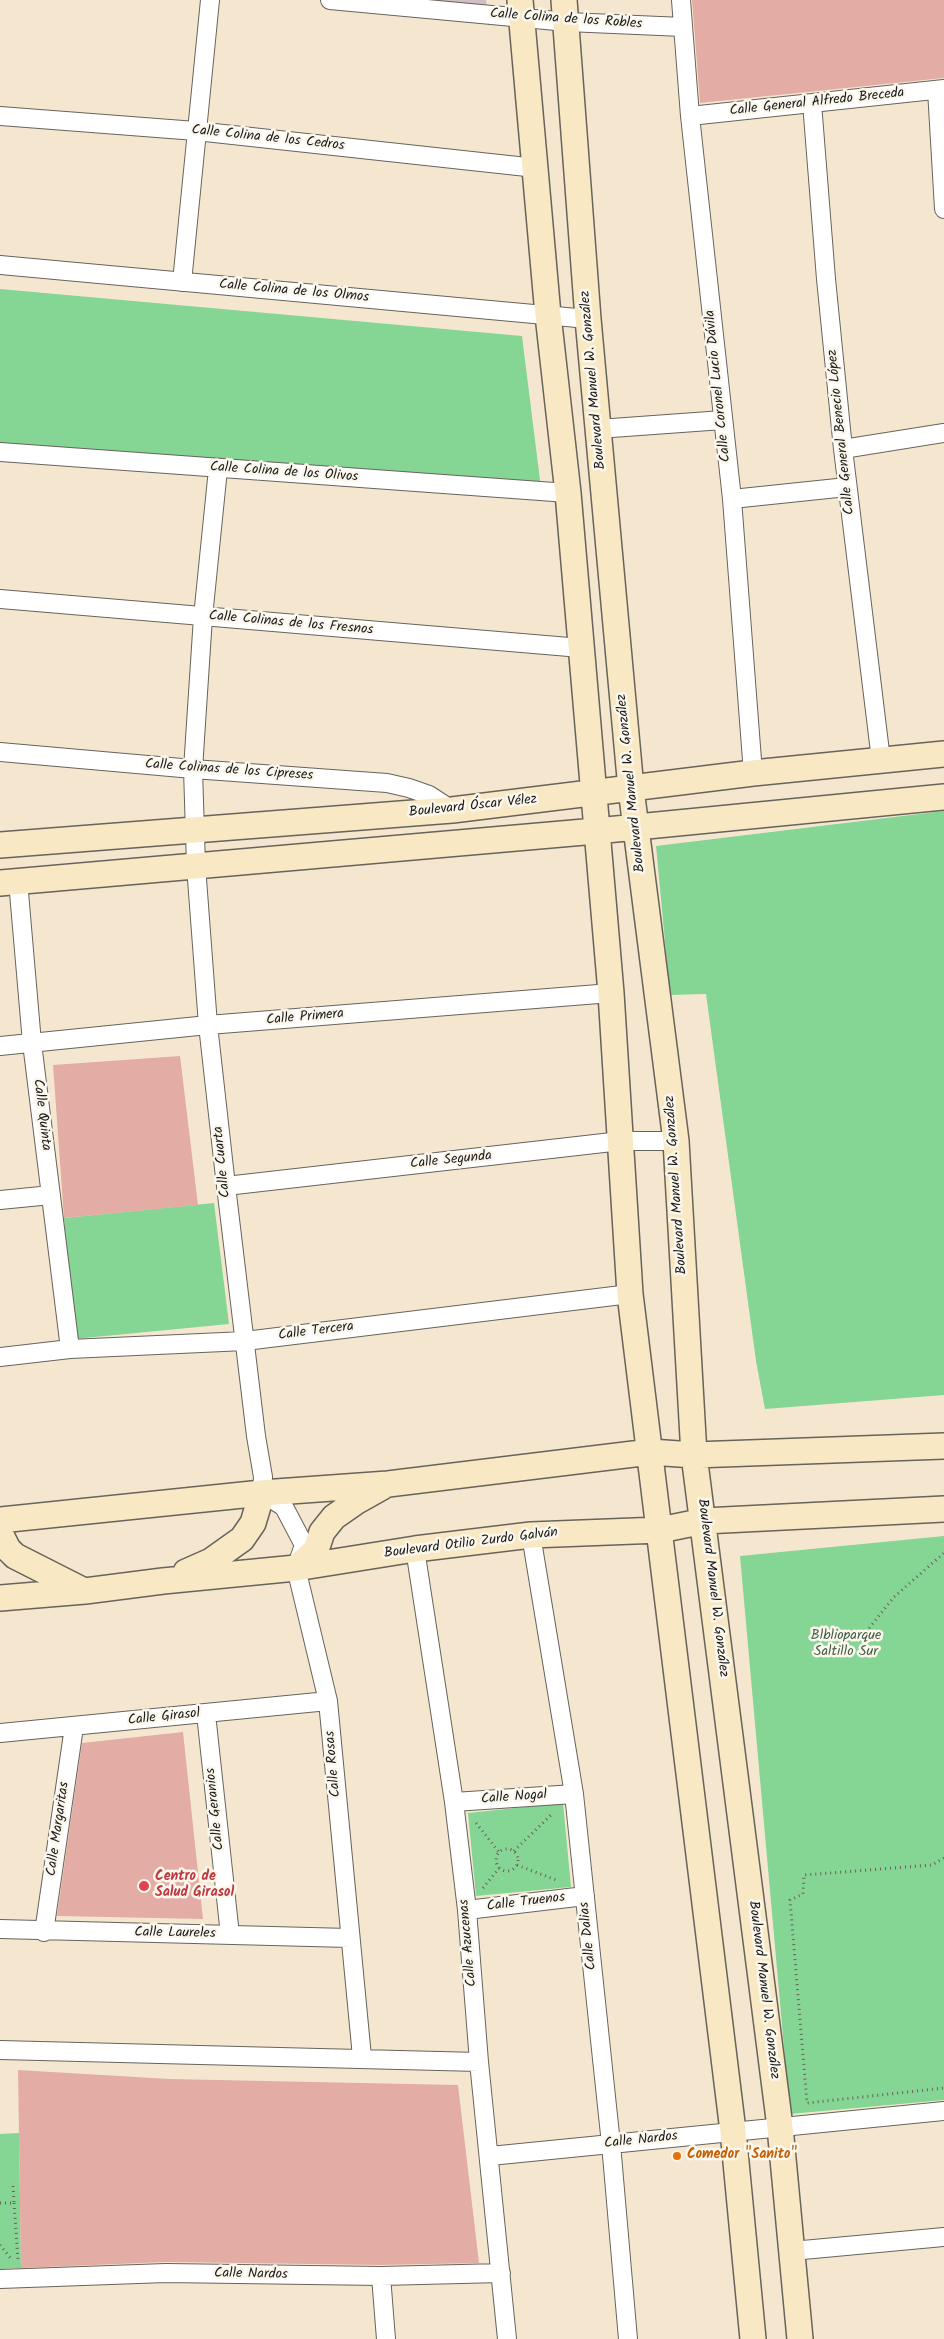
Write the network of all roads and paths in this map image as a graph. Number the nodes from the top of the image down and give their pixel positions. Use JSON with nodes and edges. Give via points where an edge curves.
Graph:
{"nodes":[{"id":1,"x":210,"y":0,"type":"edge"},
{"id":2,"x":330,"y":0,"type":"edge"},
{"id":3,"x":681,"y":0,"type":"edge"},
{"id":4,"x":522,"y":9,"type":"edge"},
{"id":5,"x":566,"y":11,"type":"edge"},
{"id":6,"x":683,"y":27,"type":"junction"},
{"id":7,"x":941,"y":90,"type":"edge"},
{"id":8,"x":812,"y":103,"type":"junction"},
{"id":9,"x":0,"y":116,"type":"edge"},
{"id":10,"x":690,"y":116,"type":"junction"},
{"id":11,"x":196,"y":131,"type":"junction"},
{"id":12,"x":536,"y":168,"type":"junction"},
{"id":13,"x":944,"y":210,"type":"edge"},
{"id":14,"x":0,"y":265,"type":"edge"},
{"id":15,"x":182,"y":282,"type":"junction"},
{"id":16,"x":548,"y":315,"type":"junction"},
{"id":17,"x":588,"y":319,"type":"junction"},
{"id":18,"x":723,"y":420,"type":"junction"},
{"id":19,"x":598,"y":429,"type":"junction"},
{"id":20,"x":944,"y":433,"type":"edge"},
{"id":21,"x":843,"y":449,"type":"junction"},
{"id":22,"x":0,"y":452,"type":"edge"},
{"id":23,"x":218,"y":469,"type":"junction"},
{"id":24,"x":847,"y":487,"type":"junction"},
{"id":25,"x":568,"y":493,"type":"junction"},
{"id":26,"x":732,"y":498,"type":"junction"},
{"id":27,"x":0,"y":598,"type":"edge"},
{"id":28,"x":203,"y":617,"type":"junction"},
{"id":29,"x":582,"y":648,"type":"junction"},
{"id":30,"x":0,"y":752,"type":"edge"},
{"id":31,"x":944,"y":754,"type":"edge"},
{"id":32,"x":881,"y":760,"type":"junction"},
{"id":33,"x":193,"y":769,"type":"junction"},
{"id":34,"x":753,"y":773,"type":"junction"},
{"id":35,"x":631,"y":789,"type":"junction"},
{"id":36,"x":593,"y":794,"type":"junction"},
{"id":37,"x":944,"y":798,"type":"edge"},
{"id":38,"x":452,"y":810,"type":"junction"},
{"id":39,"x":635,"y":826,"type":"junction"},
{"id":40,"x":194,"y":829,"type":"junction"},
{"id":41,"x":596,"y":831,"type":"junction"},
{"id":42,"x":0,"y":845,"type":"edge"},
{"id":43,"x":196,"y":866,"type":"junction"},
{"id":44,"x":9,"y":882,"type":"edge"},
{"id":45,"x":611,"y":993,"type":"junction"},
{"id":46,"x":208,"y":1026,"type":"junction"},
{"id":47,"x":32,"y":1043,"type":"junction"},
{"id":48,"x":0,"y":1046,"type":"edge"},
{"id":49,"x":620,"y":1141,"type":"junction"},
{"id":50,"x":676,"y":1141,"type":"junction"},
{"id":51,"x":226,"y":1186,"type":"junction"},
{"id":52,"x":51,"y":1195,"type":"junction"},
{"id":53,"x":0,"y":1200,"type":"edge"},
{"id":54,"x":630,"y":1294,"type":"junction"},
{"id":55,"x":245,"y":1341,"type":"junction"},
{"id":56,"x":70,"y":1349,"type":"junction"},
{"id":57,"x":0,"y":1358,"type":"edge"},
{"id":58,"x":944,"y":1446,"type":"edge"},
{"id":59,"x":650,"y":1452,"type":"junction"},
{"id":60,"x":694,"y":1455,"type":"junction"},
{"id":61,"x":388,"y":1484,"type":"junction"},
{"id":62,"x":262,"y":1493,"type":"junction"},
{"id":63,"x":944,"y":1509,"type":"edge"},
{"id":64,"x":0,"y":1520,"type":"edge"},
{"id":65,"x":704,"y":1521,"type":"junction"},
{"id":66,"x":660,"y":1530,"type":"junction"},
{"id":67,"x":0,"y":1534,"type":"edge"},
{"id":68,"x":531,"y":1535,"type":"junction"},
{"id":69,"x":415,"y":1549,"type":"junction"},
{"id":70,"x":944,"y":1553,"type":"edge"},
{"id":71,"x":296,"y":1568,"type":"junction"},
{"id":72,"x":163,"y":1581,"type":"junction"},
{"id":73,"x":85,"y":1591,"type":"junction"},
{"id":74,"x":0,"y":1598,"type":"edge"},
{"id":75,"x":866,"y":1632,"type":"dead end"},
{"id":76,"x":328,"y":1701,"type":"junction"},
{"id":77,"x":206,"y":1714,"type":"junction"},
{"id":78,"x":74,"y":1727,"type":"junction"},
{"id":79,"x":0,"y":1733,"type":"edge"},
{"id":80,"x":574,"y":1794,"type":"junction"},
{"id":81,"x":454,"y":1802,"type":"junction"},
{"id":82,"x":556,"y":1810,"type":"dead end"},
{"id":83,"x":474,"y":1821,"type":"dead end"},
{"id":84,"x":514,"y":1851,"type":"junction"},
{"id":85,"x":499,"y":1852,"type":"junction"},
{"id":86,"x":944,"y":1858,"type":"edge"},
{"id":87,"x":516,"y":1865,"type":"junction"},
{"id":88,"x":499,"y":1868,"type":"junction"},
{"id":89,"x":562,"y":1883,"type":"dead end"},
{"id":90,"x":482,"y":1889,"type":"dead end"},
{"id":91,"x":585,"y":1896,"type":"junction"},
{"id":92,"x":467,"y":1910,"type":"junction"},
{"id":93,"x":0,"y":1929,"type":"edge"},
{"id":94,"x":44,"y":1932,"type":"junction"},
{"id":95,"x":230,"y":1934,"type":"junction"},
{"id":96,"x":350,"y":1938,"type":"junction"},
{"id":97,"x":0,"y":2050,"type":"edge"},
{"id":98,"x":362,"y":2057,"type":"junction"},
{"id":99,"x":479,"y":2062,"type":"junction"},
{"id":100,"x":944,"y":2088,"type":"edge"},
{"id":101,"x":944,"y":2111,"type":"edge"},
{"id":102,"x":780,"y":2127,"type":"junction"},
{"id":103,"x":733,"y":2131,"type":"junction"},
{"id":104,"x":611,"y":2144,"type":"junction"},
{"id":105,"x":490,"y":2156,"type":"junction"},
{"id":106,"x":13,"y":2185,"type":"dead end"},
{"id":107,"x":0,"y":2203,"type":"edge"},
{"id":108,"x":14,"y":2203,"type":"junction"},
{"id":109,"x":944,"y":2238,"type":"edge"},
{"id":110,"x":0,"y":2245,"type":"edge"},
{"id":111,"x":792,"y":2252,"type":"junction"},
{"id":112,"x":502,"y":2273,"type":"junction"},
{"id":113,"x":381,"y":2276,"type":"junction"},
{"id":114,"x":0,"y":2279,"type":"edge"},
{"id":115,"x":386,"y":2339,"type":"edge"},
{"id":116,"x":507,"y":2339,"type":"edge"},
{"id":117,"x":628,"y":2339,"type":"edge"},
{"id":118,"x":754,"y":2339,"type":"edge"},
{"id":119,"x":800,"y":2339,"type":"edge"}],
"edges":[{"from":1,"to":11,"type":"street"},
{"from":2,"to":4,"type":"street","name":"Calle Colina de los Robles"},
{"from":3,"to":6,"type":"street","name":"Calle Coronel Lucio Dávila"},
{"from":4,"to":5,"type":"street","name":"Calle Colina de los Robles"},
{"from":4,"to":12,"type":"street"},
{"from":5,"to":6,"type":"street","name":"Calle Colina de los Robles"},
{"from":5,"to":17,"type":"street","name":"Boulevard Manuel W. González"},
{"from":6,"to":10,"type":"street","name":"Calle Coronel Lucio Dávila"},
{"from":7,"to":8,"type":"street","name":"Calle General Alfredo Breceda"},
{"from":7,"to":13,"type":"street"},
{"from":8,"to":10,"type":"street","name":"Calle General Alfredo Breceda"},
{"from":8,"to":21,"type":"street","name":"Calle General Benecio López"},
{"from":9,"to":11,"type":"street","name":"Calle Colina de los Cedros"},
{"from":10,"to":18,"type":"street","name":"Calle Coronel Lucio Dávila"},
{"from":11,"to":12,"type":"street","name":"Calle Colina de los Cedros"},
{"from":11,"to":15,"type":"street"},
{"from":12,"to":16,"type":"street"},
{"from":14,"to":15,"type":"street","name":"Calle Colina de los Olmos"},
{"from":15,"to":16,"type":"street","name":"Calle Colina de los Olmos"},
{"from":16,"to":17,"type":"street","name":"Calle Colina de los Olmos"},
{"from":16,"to":25,"type":"street"},
{"from":17,"to":19,"type":"street","name":"Boulevard Manuel W. González"},
{"from":18,"to":19,"type":"street"},
{"from":18,"to":26,"type":"street","name":"Calle Coronel Lucio Dávila"},
{"from":19,"to":35,"type":"street","name":"Boulevard Manuel W. González"},
{"from":20,"to":21,"type":"street"},
{"from":21,"to":24,"type":"street","name":"Calle General Benecio López"},
{"from":22,"to":23,"type":"street","name":"Calle Colina de los Olivos"},
{"from":23,"to":25,"type":"street","name":"Calle Colina de los Olivos"},
{"from":23,"to":28,"type":"street","name":"Calle Cuarta"},
{"from":24,"to":26,"type":"street"},
{"from":24,"to":32,"type":"street","name":"Calle General Benecio López"},
{"from":25,"to":29,"type":"street"},
{"from":26,"to":34,"type":"street","name":"Calle Coronel Lucio Dávila"},
{"from":27,"to":28,"type":"street","name":"Calle Colinas de los Fresnos"},
{"from":28,"to":29,"type":"street","name":"Calle Colinas de los Fresnos"},
{"from":28,"to":33,"type":"street","name":"Calle Cuarta"},
{"from":29,"to":36,"type":"street"},
{"from":30,"to":33,"type":"street","name":"Calle Colinas de los Cipreses"},
{"from":31,"to":32,"type":"street","name":"Boulevard Óscar Vélez"},
{"from":32,"to":34,"type":"street","name":"Boulevard Óscar Vélez"},
{"from":33,"to":38,"type":"street","name":"Calle Colinas de los Cipreses","via":[[387,783],[429,795]]},
{"from":33,"to":40,"type":"street","name":"Calle Cuarta"},
{"from":34,"to":35,"type":"street","name":"Boulevard Óscar Vélez"},
{"from":35,"to":36,"type":"street","name":"Boulevard Óscar Vélez"},
{"from":35,"to":39,"type":"street","name":"Boulevard Manuel W. González"},
{"from":36,"to":38,"type":"street","name":"Boulevard Óscar Vélez"},
{"from":36,"to":41,"type":"street"},
{"from":37,"to":39,"type":"street"},
{"from":38,"to":40,"type":"street","name":"Boulevard Óscar Vélez"},
{"from":39,"to":41,"type":"street"},
{"from":39,"to":50,"type":"street","name":"Boulevard Manuel W. González"},
{"from":40,"to":42,"type":"street","name":"Boulevard Óscar Vélez"},
{"from":40,"to":43,"type":"street","name":"Calle Cuarta"},
{"from":41,"to":43,"type":"street"},
{"from":41,"to":45,"type":"street"},
{"from":43,"to":44,"type":"street"},
{"from":43,"to":46,"type":"street","name":"Calle Cuarta"},
{"from":44,"to":47,"type":"street","name":"Calle Quinta"},
{"from":45,"to":46,"type":"street","name":"Calle Primera"},
{"from":45,"to":49,"type":"street"},
{"from":46,"to":47,"type":"street","name":"Calle Primera"},
{"from":46,"to":51,"type":"street","name":"Calle Cuarta"},
{"from":47,"to":48,"type":"street","name":"Calle Primera"},
{"from":47,"to":52,"type":"street","name":"Calle Quinta"},
{"from":49,"to":50,"type":"street","name":"Calle Segunda"},
{"from":49,"to":51,"type":"street","name":"Calle Segunda"},
{"from":49,"to":54,"type":"street"},
{"from":50,"to":60,"type":"street","name":"Boulevard Manuel W. González"},
{"from":51,"to":55,"type":"street","name":"Calle Cuarta"},
{"from":52,"to":53,"type":"street"},
{"from":52,"to":56,"type":"street","name":"Calle Quinta"},
{"from":54,"to":55,"type":"street","name":"Calle Tercera"},
{"from":54,"to":59,"type":"street"},
{"from":55,"to":56,"type":"street","name":"Calle Tercera"},
{"from":55,"to":62,"type":"street","name":"Calle Cuarta","via":[[263,1477]]},
{"from":56,"to":57,"type":"street","name":"Calle Tercera"},
{"from":58,"to":60,"type":"street"},
{"from":59,"to":60,"type":"street"},
{"from":59,"to":61,"type":"street"},
{"from":59,"to":66,"type":"street"},
{"from":60,"to":65,"type":"street","name":"Boulevard Manuel W. González"},
{"from":61,"to":62,"type":"street"},
{"from":61,"to":71,"type":"street","via":[[357,1500],[334,1517],[322,1532],[316,1550]]},
{"from":62,"to":64,"type":"street"},
{"from":62,"to":71,"type":"street","via":[[284,1507],[297,1529],[304,1545]]},
{"from":62,"to":72,"type":"street","via":[[253,1523],[242,1539],[211,1561]]},
{"from":63,"to":65,"type":"street","name":"Boulevard Otilio Zurdo Galván"},
{"from":65,"to":66,"type":"street","name":"Boulevard Otilio Zurdo Galván"},
{"from":65,"to":102,"type":"street","name":"Boulevard Manuel W. González"},
{"from":66,"to":68,"type":"street","name":"Boulevard Otilio Zurdo Galván"},
{"from":66,"to":103,"type":"street"},
{"from":67,"to":73,"type":"street","via":[[15,1556]]},
{"from":68,"to":69,"type":"street","name":"Boulevard Otilio Zurdo Galván"},
{"from":68,"to":80,"type":"street","name":"Calle Dalias"},
{"from":69,"to":71,"type":"street","name":"Boulevard Otilio Zurdo Galván"},
{"from":69,"to":81,"type":"street","name":"Calle Azucenas"},
{"from":70,"to":75,"type":"path","via":[[894,1597]]},
{"from":71,"to":72,"type":"street","name":"Boulevard Otilio Zurdo Galván"},
{"from":71,"to":76,"type":"street","name":"Calle Rosas"},
{"from":72,"to":73,"type":"street","name":"Boulevard Otilio Zurdo Galván"},
{"from":73,"to":74,"type":"street","name":"Boulevard Otilio Zurdo Galván"},
{"from":76,"to":77,"type":"street","name":"Calle Girasol"},
{"from":76,"to":96,"type":"street","name":"Calle Rosas"},
{"from":77,"to":78,"type":"street","name":"Calle Girasol"},
{"from":77,"to":95,"type":"street","name":"Calle Geranios"},
{"from":78,"to":79,"type":"street","name":"Calle Girasol"},
{"from":78,"to":94,"type":"street","name":"Calle Margaritas"},
{"from":80,"to":81,"type":"street","name":"Calle Nogal"},
{"from":80,"to":91,"type":"street","name":"Calle Dalias"},
{"from":81,"to":92,"type":"street","name":"Calle Azucenas"},
{"from":82,"to":84,"type":"path"},
{"from":83,"to":85,"type":"path"},
{"from":84,"to":85,"type":"path"},
{"from":84,"to":87,"type":"path","via":[[518,1859]]},
{"from":85,"to":88,"type":"path","via":[[496,1862]]},
{"from":86,"to":100,"type":"path","via":[[932,1865],[804,1875],[803,1894],[790,1900],[807,2103]]},
{"from":87,"to":88,"type":"path","via":[[508,1871]]},
{"from":87,"to":89,"type":"path"},
{"from":88,"to":90,"type":"path"},
{"from":91,"to":92,"type":"street","name":"Calle Truenos"},
{"from":91,"to":104,"type":"street","name":"Calle Dalias"},
{"from":92,"to":99,"type":"street","name":"Calle Azucenas"},
{"from":93,"to":94,"type":"street","name":"Calle Laureles"},
{"from":94,"to":95,"type":"street","name":"Calle Laureles"},
{"from":95,"to":96,"type":"street","name":"Calle Laureles"},
{"from":96,"to":98,"type":"street","name":"Calle Rosas"},
{"from":97,"to":98,"type":"street"},
{"from":98,"to":99,"type":"street"},
{"from":99,"to":105,"type":"street","name":"Calle Azucenas"},
{"from":101,"to":102,"type":"street","name":"Calle Nardos"},
{"from":102,"to":103,"type":"street","name":"Calle Nardos"},
{"from":102,"to":111,"type":"street","name":"Boulevard Manuel W. González"},
{"from":103,"to":104,"type":"street","name":"Calle Nardos"},
{"from":103,"to":118,"type":"street"},
{"from":104,"to":105,"type":"street","name":"Calle Nardos"},
{"from":104,"to":117,"type":"street","name":"Calle Dalias"},
{"from":105,"to":112,"type":"street","name":"Calle Azucenas"},
{"from":106,"to":108,"type":"path"},
{"from":107,"to":108,"type":"path"},
{"from":108,"to":110,"type":"path","via":[[18,2268]]},
{"from":109,"to":111,"type":"street"},
{"from":111,"to":119,"type":"street","name":"Boulevard Manuel W. González"},
{"from":112,"to":113,"type":"street","name":"Calle Nardos"},
{"from":112,"to":116,"type":"street","name":"Calle Azucenas"},
{"from":113,"to":114,"type":"street","name":"Calle Nardos","via":[[166,2273]]},
{"from":113,"to":115,"type":"street"}]}
